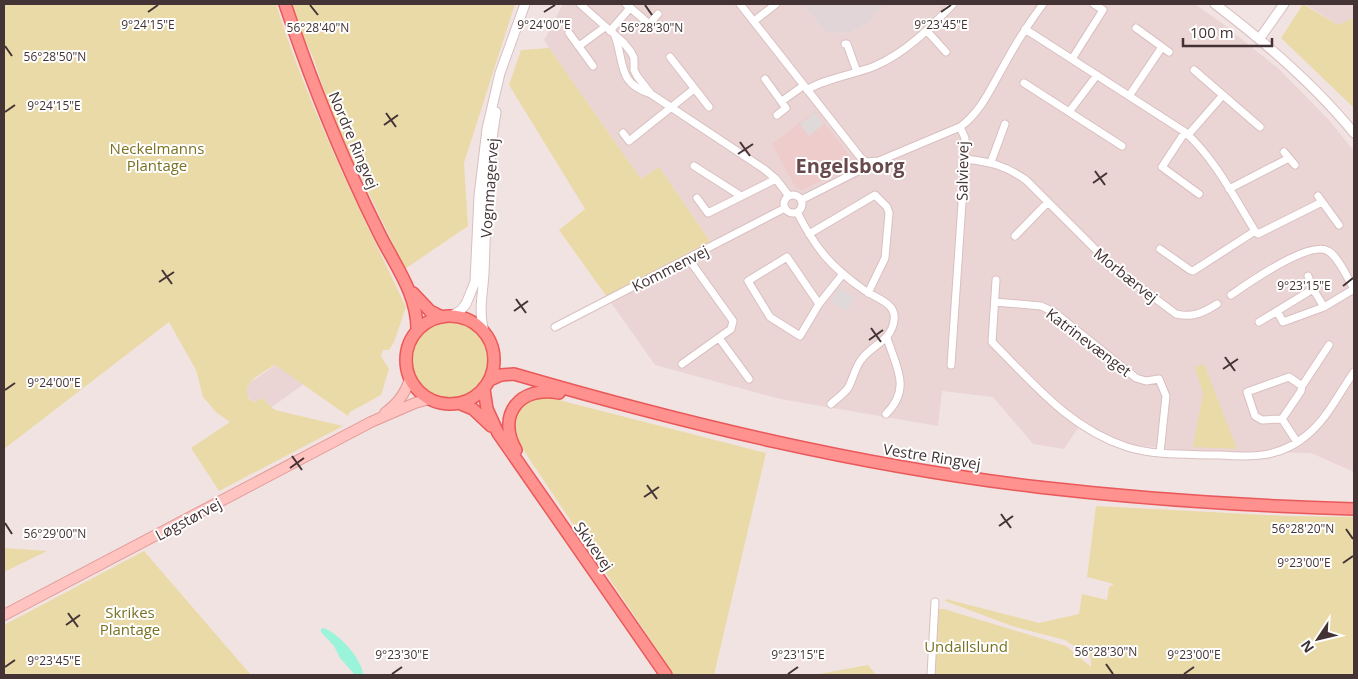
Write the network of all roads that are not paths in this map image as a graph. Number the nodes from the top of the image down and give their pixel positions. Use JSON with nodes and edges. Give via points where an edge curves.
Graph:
{"nodes":[{"id":1,"x":285,"y":4,"type":"edge"},
{"id":2,"x":525,"y":4,"type":"edge"},
{"id":3,"x":580,"y":4,"type":"edge"},
{"id":4,"x":740,"y":4,"type":"edge"},
{"id":5,"x":776,"y":4,"type":"edge"},
{"id":6,"x":953,"y":4,"type":"edge"},
{"id":7,"x":1042,"y":4,"type":"edge"},
{"id":8,"x":1094,"y":4,"type":"edge"},
{"id":9,"x":1214,"y":4,"type":"edge"},
{"id":10,"x":1284,"y":4,"type":"edge"},
{"id":11,"x":628,"y":6,"type":"edge"},
{"id":12,"x":658,"y":14,"type":"dead end"},
{"id":13,"x":754,"y":21,"type":"junction"},
{"id":14,"x":1136,"y":28,"type":"dead end"},
{"id":15,"x":1025,"y":29,"type":"junction"},
{"id":16,"x":610,"y":31,"type":"junction"},
{"id":17,"x":927,"y":31,"type":"junction"},
{"id":18,"x":569,"y":33,"type":"dead end"},
{"id":19,"x":1260,"y":38,"type":"junction"},
{"id":20,"x":845,"y":44,"type":"dead end"},
{"id":21,"x":510,"y":45,"type":"junction"},
{"id":22,"x":579,"y":46,"type":"junction"},
{"id":23,"x":1162,"y":47,"type":"junction"},
{"id":24,"x":946,"y":52,"type":"dead end"},
{"id":25,"x":1169,"y":52,"type":"dead end"},
{"id":26,"x":670,"y":57,"type":"dead end"},
{"id":27,"x":1072,"y":59,"type":"junction"},
{"id":28,"x":594,"y":66,"type":"dead end"},
{"id":29,"x":1194,"y":70,"type":"dead end"},
{"id":30,"x":857,"y":72,"type":"junction"},
{"id":31,"x":1097,"y":75,"type":"junction"},
{"id":32,"x":765,"y":79,"type":"dead end"},
{"id":33,"x":1024,"y":84,"type":"dead end"},
{"id":34,"x":805,"y":88,"type":"junction"},
{"id":35,"x":694,"y":89,"type":"junction"},
{"id":36,"x":651,"y":94,"type":"junction"},
{"id":37,"x":1223,"y":95,"type":"junction"},
{"id":38,"x":1129,"y":96,"type":"junction"},
{"id":39,"x":782,"y":101,"type":"junction"},
{"id":40,"x":708,"y":107,"type":"dead end"},
{"id":41,"x":670,"y":108,"type":"junction"},
{"id":42,"x":1070,"y":112,"type":"junction"},
{"id":43,"x":777,"y":114,"type":"dead end"},
{"id":44,"x":1005,"y":124,"type":"dead end"},
{"id":45,"x":960,"y":127,"type":"junction"},
{"id":46,"x":1260,"y":127,"type":"dead end"},
{"id":47,"x":622,"y":133,"type":"dead end"},
{"id":48,"x":1354,"y":133,"type":"edge"},
{"id":49,"x":1187,"y":134,"type":"junction"},
{"id":50,"x":1122,"y":146,"type":"dead end"},
{"id":51,"x":965,"y":159,"type":"junction"},
{"id":52,"x":866,"y":162,"type":"junction"},
{"id":53,"x":991,"y":162,"type":"junction"},
{"id":54,"x":1295,"y":165,"type":"dead end"},
{"id":55,"x":694,"y":166,"type":"dead end"},
{"id":56,"x":776,"y":179,"type":"junction"},
{"id":57,"x":1229,"y":189,"type":"junction"},
{"id":58,"x":1199,"y":194,"type":"dead end"},
{"id":59,"x":741,"y":196,"type":"junction"},
{"id":60,"x":789,"y":196,"type":"junction"},
{"id":61,"x":697,"y":198,"type":"dead end"},
{"id":62,"x":801,"y":200,"type":"junction"},
{"id":63,"x":1048,"y":202,"type":"junction"},
{"id":64,"x":785,"y":208,"type":"junction"},
{"id":65,"x":797,"y":212,"type":"junction"},
{"id":66,"x":1340,"y":225,"type":"dead end"},
{"id":67,"x":1255,"y":231,"type":"junction"},
{"id":68,"x":809,"y":234,"type":"junction"},
{"id":69,"x":1016,"y":236,"type":"dead end"},
{"id":70,"x":1160,"y":249,"type":"dead end"},
{"id":71,"x":688,"y":258,"type":"junction"},
{"id":72,"x":842,"y":275,"type":"junction"},
{"id":73,"x":1308,"y":276,"type":"dead end"},
{"id":74,"x":996,"y":280,"type":"dead end"},
{"id":75,"x":406,"y":284,"type":"junction"},
{"id":76,"x":1313,"y":289,"type":"junction"},
{"id":77,"x":1354,"y":289,"type":"edge"},
{"id":78,"x":868,"y":294,"type":"junction"},
{"id":79,"x":1231,"y":295,"type":"dead end"},
{"id":80,"x":995,"y":302,"type":"junction"},
{"id":81,"x":820,"y":304,"type":"junction"},
{"id":82,"x":1217,"y":304,"type":"dead end"},
{"id":83,"x":1324,"y":307,"type":"junction"},
{"id":84,"x":1277,"y":311,"type":"junction"},
{"id":85,"x":447,"y":316,"type":"junction"},
{"id":86,"x":1259,"y":322,"type":"dead end"},
{"id":87,"x":555,"y":327,"type":"dead end"},
{"id":88,"x":417,"y":330,"type":"junction"},
{"id":89,"x":484,"y":331,"type":"junction"},
{"id":90,"x":719,"y":338,"type":"junction"},
{"id":91,"x":887,"y":338,"type":"junction"},
{"id":92,"x":1329,"y":346,"type":"dead end"},
{"id":93,"x":495,"y":356,"type":"junction"},
{"id":94,"x":682,"y":364,"type":"dead end"},
{"id":95,"x":951,"y":365,"type":"dead end"},
{"id":96,"x":1354,"y":372,"type":"edge"},
{"id":97,"x":514,"y":374,"type":"junction"},
{"id":98,"x":410,"y":379,"type":"junction"},
{"id":99,"x":749,"y":379,"type":"dead end"},
{"id":100,"x":1352,"y":381,"type":"edge"},
{"id":101,"x":488,"y":385,"type":"junction"},
{"id":102,"x":1302,"y":386,"type":"junction"},
{"id":103,"x":428,"y":399,"type":"junction"},
{"id":104,"x":461,"y":404,"type":"junction"},
{"id":105,"x":831,"y":404,"type":"dead end"},
{"id":106,"x":886,"y":414,"type":"dead end"},
{"id":107,"x":658,"y":415,"type":"junction"},
{"id":108,"x":1282,"y":419,"type":"junction"},
{"id":109,"x":371,"y":422,"type":"junction"},
{"id":110,"x":498,"y":434,"type":"junction"},
{"id":111,"x":1297,"y":442,"type":"junction"},
{"id":112,"x":1160,"y":453,"type":"junction"},
{"id":113,"x":1354,"y":509,"type":"edge"},
{"id":114,"x":567,"y":532,"type":"junction"},
{"id":115,"x":935,"y":602,"type":"dead end"},
{"id":116,"x":4,"y":615,"type":"edge"},
{"id":117,"x":666,"y":675,"type":"edge"},
{"id":118,"x":931,"y":675,"type":"edge"}],
"edges":[{"from":1,"to":75,"type":"main road","name":"Nordre Ringvej","via":[[331,128]]},
{"from":2,"to":21,"type":"street","name":"Vognmagervej"},
{"from":3,"to":16,"type":"street"},
{"from":4,"to":13,"type":"street"},
{"from":5,"to":13,"type":"street"},
{"from":6,"to":17,"type":"street"},
{"from":7,"to":15,"type":"street","name":"Salvievej"},
{"from":8,"to":27,"type":"street","via":[[1103,10]]},
{"from":9,"to":19,"type":"street"},
{"from":10,"to":19,"type":"street"},
{"from":11,"to":12,"type":"street","via":[[649,24]]},
{"from":11,"to":16,"type":"street"},
{"from":13,"to":34,"type":"street"},
{"from":14,"to":23,"type":"street"},
{"from":15,"to":27,"type":"street"},
{"from":15,"to":45,"type":"street","name":"Salvievej","via":[[978,111]]},
{"from":16,"to":22,"type":"street"},
{"from":16,"to":36,"type":"street","via":[[631,52],[634,70]]},
{"from":16,"to":36,"type":"street","via":[[624,75],[641,91]]},
{"from":17,"to":24,"type":"street"},
{"from":17,"to":30,"type":"street","via":[[893,57]]},
{"from":18,"to":22,"type":"street"},
{"from":19,"to":48,"type":"street"},
{"from":20,"to":30,"type":"street"},
{"from":21,"to":85,"type":"street","name":"Vognmagervej","via":[[492,101],[484,148],[475,282],[466,304],[460,311]]},
{"from":21,"to":89,"type":"street","name":"Vognmagervej","via":[[489,159],[480,314]]},
{"from":22,"to":28,"type":"street"},
{"from":23,"to":25,"type":"street"},
{"from":23,"to":38,"type":"street"},
{"from":26,"to":35,"type":"street"},
{"from":27,"to":31,"type":"street"},
{"from":29,"to":37,"type":"street"},
{"from":30,"to":34,"type":"street"},
{"from":31,"to":38,"type":"street"},
{"from":31,"to":42,"type":"street"},
{"from":32,"to":39,"type":"street"},
{"from":33,"to":42,"type":"street"},
{"from":34,"to":39,"type":"street"},
{"from":34,"to":52,"type":"street"},
{"from":35,"to":40,"type":"street"},
{"from":35,"to":41,"type":"street"},
{"from":36,"to":41,"type":"street"},
{"from":37,"to":46,"type":"street"},
{"from":37,"to":49,"type":"street"},
{"from":38,"to":49,"type":"street"},
{"from":39,"to":43,"type":"street","via":[[786,108]]},
{"from":41,"to":47,"type":"street","via":[[629,141]]},
{"from":41,"to":56,"type":"street"},
{"from":42,"to":50,"type":"street"},
{"from":44,"to":53,"type":"street"},
{"from":45,"to":51,"type":"street","name":"Salvievej"},
{"from":45,"to":52,"type":"street","via":[[879,161]]},
{"from":49,"to":57,"type":"street","via":[[1212,162]]},
{"from":49,"to":58,"type":"street","via":[[1162,167]]},
{"from":51,"to":53,"type":"street","name":"Morbærvej"},
{"from":51,"to":95,"type":"street","name":"Salvievej"},
{"from":52,"to":62,"type":"street","via":[[864,168]]},
{"from":53,"to":63,"type":"street","name":"Morbærvej","via":[[1026,180]]},
{"from":54,"to":57,"type":"street","via":[[1286,155]]},
{"from":55,"to":59,"type":"street"},
{"from":56,"to":59,"type":"street"},
{"from":56,"to":60,"type":"street"},
{"from":57,"to":67,"type":"street"},
{"from":59,"to":61,"type":"street","via":[[708,213]]},
{"from":60,"to":62,"type":"street"},
{"from":60,"to":64,"type":"street","via":[[784,201]]},
{"from":62,"to":65,"type":"street","via":[[802,207]]},
{"from":63,"to":69,"type":"street"},
{"from":63,"to":82,"type":"street","name":"Morbærvej","via":[[1112,266],[1176,314],[1193,316]]},
{"from":64,"to":65,"type":"street","via":[[790,213]]},
{"from":64,"to":71,"type":"street","name":"Kommenvej"},
{"from":65,"to":68,"type":"street"},
{"from":66,"to":67,"type":"street","via":[[1320,199],[1258,234]]},
{"from":67,"to":70,"type":"street","via":[[1193,271]]},
{"from":68,"to":72,"type":"street"},
{"from":68,"to":78,"type":"street","via":[[875,195],[887,207],[885,258]]},
{"from":71,"to":87,"type":"street","name":"Kommenvej"},
{"from":71,"to":90,"type":"street","via":[[733,321],[732,329]]},
{"from":72,"to":78,"type":"street"},
{"from":72,"to":81,"type":"street"},
{"from":73,"to":76,"type":"street"},
{"from":74,"to":80,"type":"street"},
{"from":75,"to":85,"type":"main road","name":"Nordre Ringvej","via":[[430,311]]},
{"from":75,"to":88,"type":"main road","name":"Nordre Ringvej","via":[[415,305]]},
{"from":76,"to":83,"type":"street"},
{"from":76,"to":84,"type":"street"},
{"from":77,"to":79,"type":"street","via":[[1333,254],[1321,249],[1274,266]]},
{"from":77,"to":83,"type":"street"},
{"from":78,"to":91,"type":"street","via":[[894,311],[894,321]]},
{"from":80,"to":112,"type":"street","via":[[992,342],[1065,414],[1103,438],[1129,448]]},
{"from":80,"to":112,"type":"street","name":"Katrinevænget","via":[[1041,306],[1054,312],[1136,378],[1159,379],[1166,396]]},
{"from":81,"to":81,"type":"street","via":[[786,257],[748,281],[770,317],[800,336]]},
{"from":83,"to":84,"type":"street","via":[[1283,322]]},
{"from":84,"to":86,"type":"street"},
{"from":85,"to":88,"type":"main road","via":[[427,322]]},
{"from":85,"to":89,"type":"main road","via":[[469,320]]},
{"from":88,"to":98,"type":"main road","via":[[406,353]]},
{"from":89,"to":93,"type":"main road"},
{"from":90,"to":94,"type":"street"},
{"from":90,"to":99,"type":"street"},
{"from":91,"to":105,"type":"street","via":[[869,350],[847,389]]},
{"from":91,"to":106,"type":"street","via":[[901,382],[900,395]]},
{"from":92,"to":102,"type":"street"},
{"from":93,"to":97,"type":"main road","name":"Vestre Ringvej"},
{"from":93,"to":101,"type":"main road"},
{"from":96,"to":100,"type":"street"},
{"from":97,"to":101,"type":"main road","name":"Vestre Ringvej","via":[[501,376]]},
{"from":97,"to":107,"type":"main road","name":"Vestre Ringvej"},
{"from":98,"to":103,"type":"main road"},
{"from":98,"to":109,"type":"main road","name":"Løgstørvej","via":[[400,400]]},
{"from":100,"to":111,"type":"street","via":[[1322,420]]},
{"from":101,"to":104,"type":"main road","via":[[474,398]]},
{"from":101,"to":110,"type":"main road","name":"Skivevej","via":[[487,409]]},
{"from":102,"to":108,"type":"street"},
{"from":102,"to":108,"type":"street","via":[[1289,377],[1247,392],[1255,416],[1262,420]]},
{"from":103,"to":104,"type":"main road","via":[[449,405]]},
{"from":103,"to":109,"type":"main road","name":"Løgstørvej"},
{"from":104,"to":110,"type":"main road","name":"Skivevej","via":[[479,414]]},
{"from":107,"to":113,"type":"main road","name":"Vestre Ringvej","via":[[861,459],[1027,486],[1164,500]]},
{"from":107,"to":114,"type":"main road","via":[[548,391],[526,396],[516,405],[509,418],[511,441]]},
{"from":108,"to":111,"type":"street"},
{"from":109,"to":116,"type":"main road","name":"Løgstørvej"},
{"from":110,"to":114,"type":"main road","name":"Skivevej"},
{"from":111,"to":112,"type":"street","via":[[1270,455],[1253,457]]},
{"from":114,"to":117,"type":"main road","name":"Skivevej"},
{"from":115,"to":118,"type":"street"}]}
